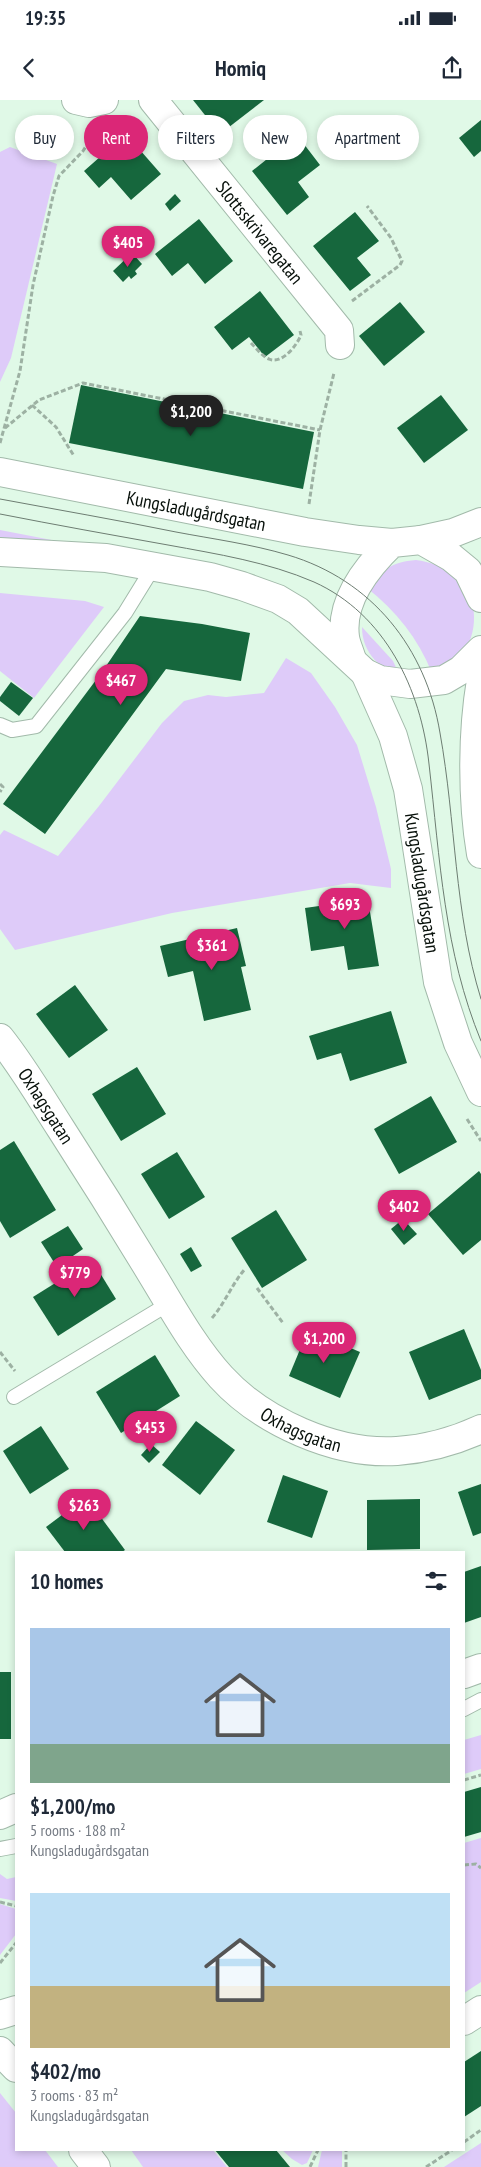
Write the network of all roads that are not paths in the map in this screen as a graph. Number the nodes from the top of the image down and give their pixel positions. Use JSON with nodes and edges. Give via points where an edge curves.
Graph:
{"nodes":[{"id":1,"x":76,"y":100,"type":"edge"},
{"id":2,"x":104,"y":100,"type":"edge"},
{"id":3,"x":153,"y":100,"type":"edge"},
{"id":4,"x":340,"y":345,"type":"road end"},
{"id":5,"x":0,"y":472,"type":"edge"},
{"id":6,"x":481,"y":522,"type":"edge"},
{"id":7,"x":421,"y":540,"type":"junction"},
{"id":8,"x":392,"y":543,"type":"junction"},
{"id":9,"x":0,"y":552,"type":"edge"},
{"id":10,"x":154,"y":566,"type":"junction"},
{"id":11,"x":481,"y":598,"type":"edge"},
{"id":12,"x":481,"y":664,"type":"edge"},
{"id":13,"x":359,"y":666,"type":"junction"},
{"id":14,"x":6,"y":727,"type":"edge"},
{"id":15,"x":481,"y":854,"type":"edge"},
{"id":16,"x":0,"y":1038,"type":"edge"},
{"id":17,"x":481,"y":1092,"type":"edge"},
{"id":18,"x":170,"y":1304,"type":"junction"},
{"id":19,"x":14,"y":1397,"type":"dead end"},
{"id":20,"x":481,"y":1429,"type":"edge"},
{"id":21,"x":481,"y":1668,"type":"edge"},
{"id":22,"x":465,"y":1674,"type":"edge"},
{"id":23,"x":481,"y":1700,"type":"edge"},
{"id":24,"x":465,"y":1708,"type":"edge"},
{"id":25,"x":0,"y":1794,"type":"edge"},
{"id":26,"x":15,"y":1795,"type":"edge"},
{"id":27,"x":15,"y":1808,"type":"edge"},
{"id":28,"x":0,"y":1815,"type":"edge"},
{"id":29,"x":15,"y":1846,"type":"edge"},
{"id":30,"x":0,"y":1848,"type":"edge"},
{"id":31,"x":15,"y":2010,"type":"edge"},
{"id":32,"x":481,"y":2010,"type":"edge"},
{"id":33,"x":0,"y":2015,"type":"edge"},
{"id":34,"x":465,"y":2020,"type":"edge"},
{"id":35,"x":0,"y":2050,"type":"edge"},
{"id":36,"x":15,"y":2067,"type":"edge"},
{"id":37,"x":84,"y":2151,"type":"edge"},
{"id":38,"x":96,"y":2167,"type":"edge"}],
"edges":[{"from":1,"to":2,"type":"street","via":[[89,103]]},
{"from":3,"to":4,"type":"street","name":"Slottsskrivaregatan","via":[[339,330]]},
{"from":5,"to":8,"type":"street","name":"Kungsladugårdsgatan","via":[[305,532]]},
{"from":6,"to":7,"type":"street","name":"Kungsladugårdsgatan"},
{"from":7,"to":8,"type":"street","name":"Kungsladugårdsgatan"},
{"from":7,"to":11,"type":"street","via":[[452,557],[468,571]]},
{"from":8,"to":13,"type":"street","via":[[368,568],[350,604],[345,637]]},
{"from":9,"to":10,"type":"street","name":"Kungsladugårdsgatan","via":[[106,558]]},
{"from":10,"to":13,"type":"street","name":"Kungsladugårdsgatan","via":[[210,577],[278,599],[298,611]]},
{"from":10,"to":14,"type":"lane","via":[[125,613],[36,726]]},
{"from":12,"to":13,"type":"street","via":[[444,680],[410,684],[380,680]]},
{"from":12,"to":15,"type":"street","via":[[475,769]]},
{"from":13,"to":17,"type":"street","name":"Kungsladugårdsgatan","via":[[393,736],[408,790],[440,989],[458,1044]]},
{"from":16,"to":18,"type":"street","name":"Oxhagsgatan","via":[[30,1080]]},
{"from":18,"to":19,"type":"lane"},
{"from":18,"to":20,"type":"street","name":"Oxhagsgatan","via":[[200,1352],[222,1378],[261,1410],[294,1429],[350,1447],[396,1451],[434,1446]]},
{"from":21,"to":22,"type":"street"},
{"from":23,"to":24,"type":"lane"},
{"from":25,"to":26,"type":"street"},
{"from":27,"to":28,"type":"street"},
{"from":29,"to":30,"type":"lane"},
{"from":31,"to":33,"type":"street"},
{"from":32,"to":34,"type":"street"},
{"from":35,"to":36,"type":"street"},
{"from":37,"to":38,"type":"street"}]}
